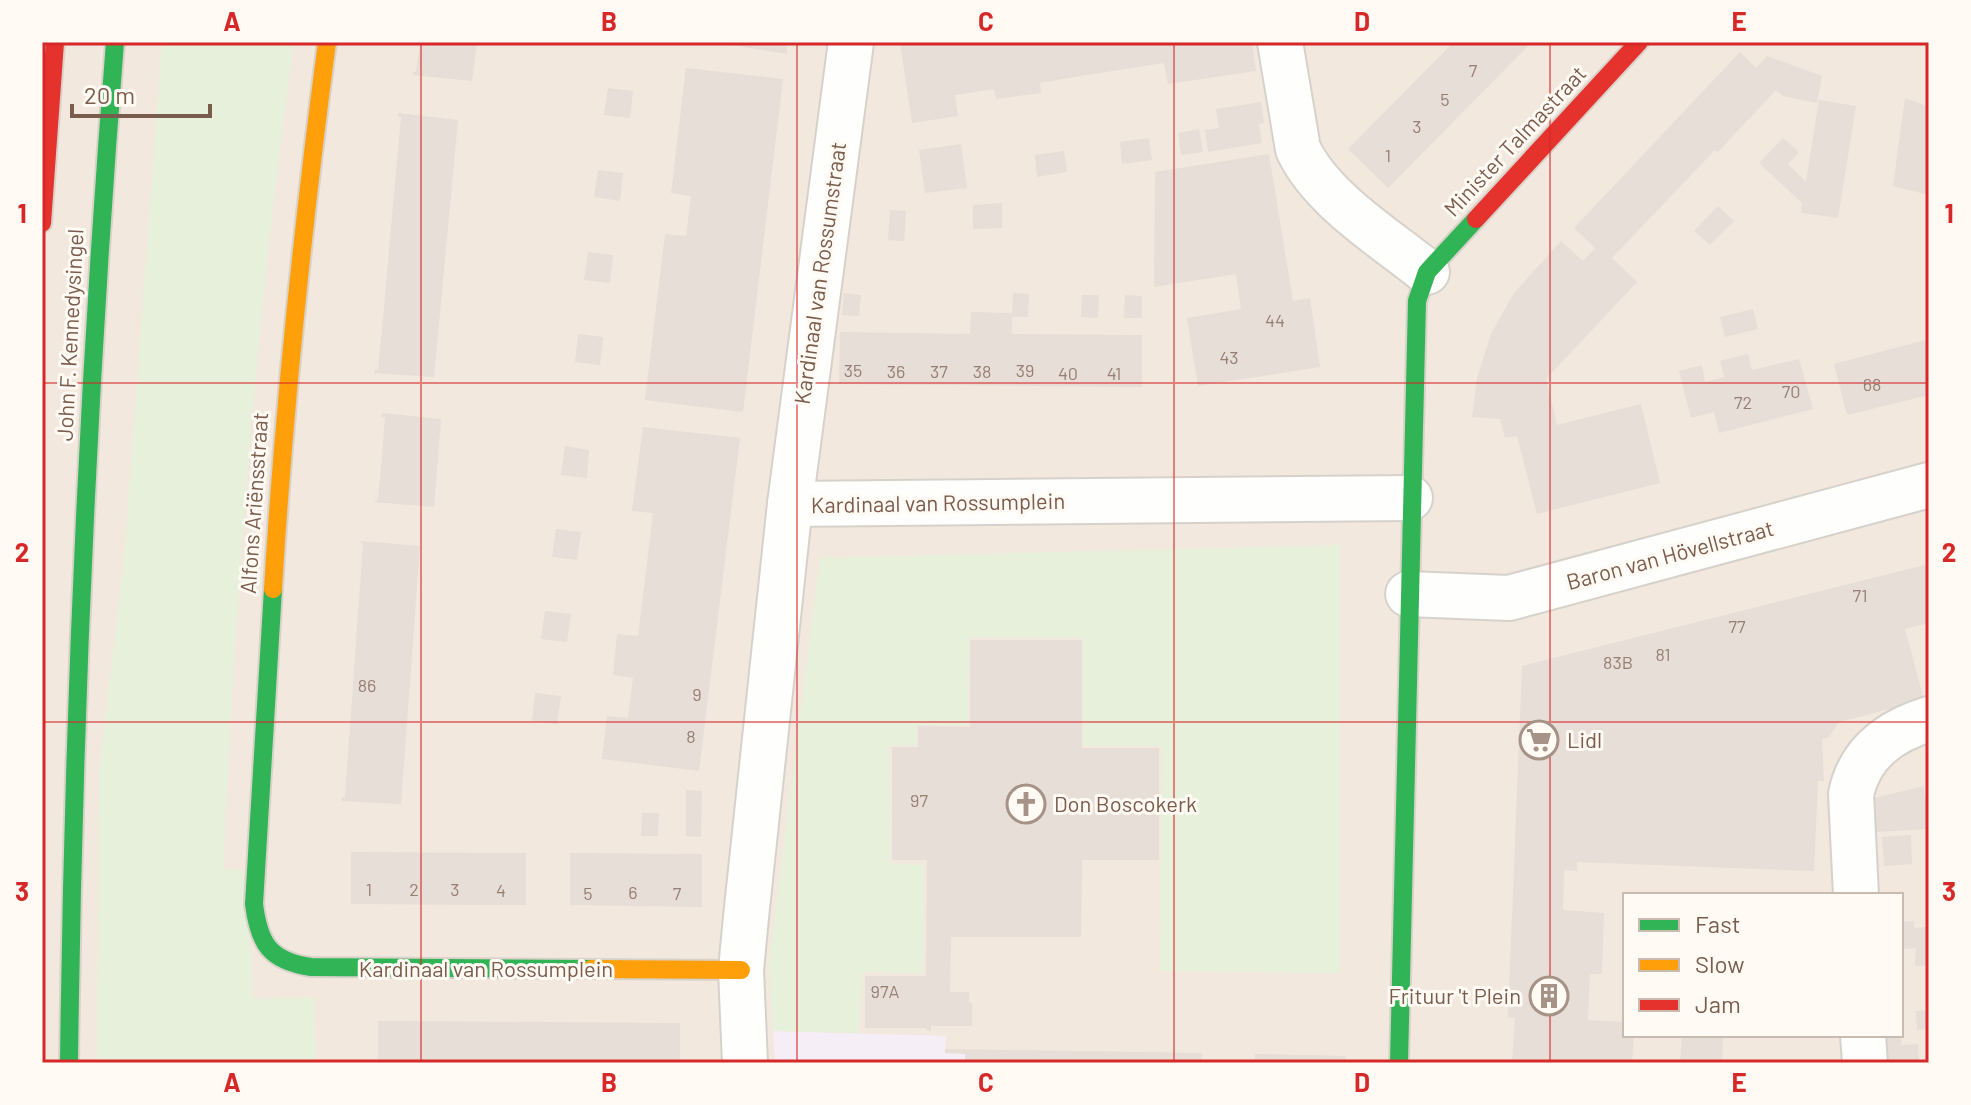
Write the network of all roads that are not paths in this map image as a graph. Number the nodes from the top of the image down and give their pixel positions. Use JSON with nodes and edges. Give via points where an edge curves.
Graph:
{"nodes":[{"id":1,"x":55,"y":42,"type":"edge"},
{"id":2,"x":115,"y":42,"type":"edge"},
{"id":3,"x":327,"y":42,"type":"edge"},
{"id":4,"x":851,"y":42,"type":"edge"},
{"id":5,"x":1280,"y":42,"type":"edge"},
{"id":6,"x":1639,"y":42,"type":"edge"},
{"id":7,"x":42,"y":221,"type":"edge"},
{"id":8,"x":1427,"y":272,"type":"junction"},
{"id":9,"x":1929,"y":485,"type":"edge"},
{"id":10,"x":1410,"y":498,"type":"junction"},
{"id":11,"x":790,"y":504,"type":"junction"},
{"id":12,"x":1408,"y":594,"type":"junction"},
{"id":13,"x":1929,"y":719,"type":"edge"},
{"id":14,"x":1856,"y":893,"type":"edge"},
{"id":15,"x":281,"y":961,"type":"joint"},
{"id":16,"x":741,"y":970,"type":"junction"},
{"id":17,"x":1863,"y":1037,"type":"edge"},
{"id":18,"x":69,"y":1063,"type":"edge"},
{"id":19,"x":745,"y":1063,"type":"edge"},
{"id":20,"x":1399,"y":1063,"type":"edge"},
{"id":21,"x":1865,"y":1063,"type":"edge"}],
"edges":[{"from":1,"to":7,"type":"street","name":"John F. Kennedysingel"},
{"from":2,"to":18,"type":"street","name":"John F. Kennedysingel","via":[[81,556]]},
{"from":3,"to":15,"type":"street","name":"Alfons Ariënsstraat","via":[[282,435],[254,904],[260,936]]},
{"from":4,"to":11,"type":"street","name":"Kardinaal van Rossumstraat"},
{"from":5,"to":8,"type":"street","via":[[1305,164],[1334,197]]},
{"from":6,"to":8,"type":"street","name":"Minister Talmastraat"},
{"from":8,"to":10,"type":"street","via":[[1417,301]]},
{"from":9,"to":12,"type":"street","name":"Baron van Hövellstraat","via":[[1509,598]]},
{"from":10,"to":11,"type":"street","name":"Kardinaal van Rossumplein"},
{"from":10,"to":12,"type":"street"},
{"from":11,"to":16,"type":"street","name":"Kardinaal van Rossumplein"},
{"from":12,"to":20,"type":"street"},
{"from":13,"to":14,"type":"street","via":[[1895,732],[1862,761],[1854,778]]},
{"from":15,"to":16,"type":"street","name":"Kardinaal van Rossumplein","via":[[311,967]]},
{"from":16,"to":19,"type":"street","name":"Kardinaal van Rossumplein"},
{"from":17,"to":21,"type":"street"}]}
